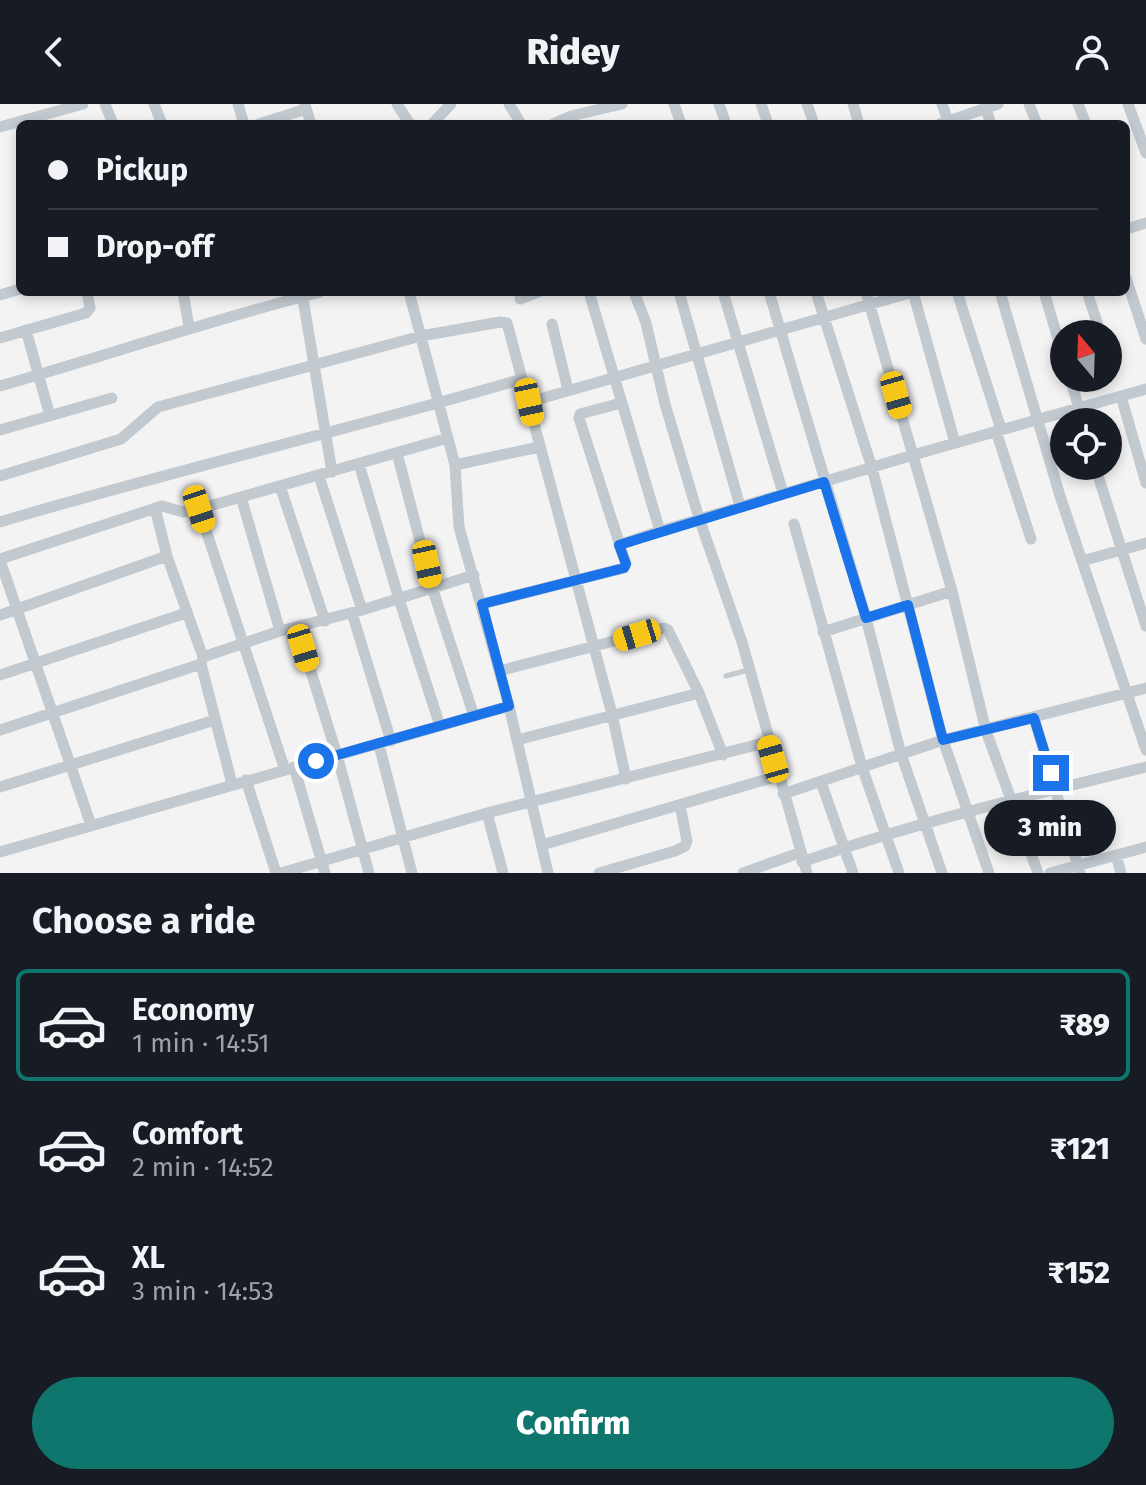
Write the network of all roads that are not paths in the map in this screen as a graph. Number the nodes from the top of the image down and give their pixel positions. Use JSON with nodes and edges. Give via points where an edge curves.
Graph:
{"nodes":[{"id":1,"x":83,"y":104,"type":"edge"},
{"id":2,"x":451,"y":104,"type":"edge"},
{"id":3,"x":622,"y":104,"type":"edge"},
{"id":4,"x":998,"y":104,"type":"edge"},
{"id":5,"x":1128,"y":104,"type":"edge"},
{"id":6,"x":305,"y":106,"type":"edge"},
{"id":7,"x":986,"y":109,"type":"junction"},
{"id":8,"x":25,"y":120,"type":"edge"},
{"id":9,"x":269,"y":120,"type":"edge"},
{"id":10,"x":436,"y":120,"type":"edge"},
{"id":11,"x":562,"y":120,"type":"edge"},
{"id":12,"x":955,"y":120,"type":"edge"},
{"id":13,"x":990,"y":120,"type":"edge"},
{"id":14,"x":1146,"y":153,"type":"edge"},
{"id":15,"x":1130,"y":290,"type":"edge"},
{"id":16,"x":88,"y":296,"type":"edge"},
{"id":17,"x":184,"y":296,"type":"edge"},
{"id":18,"x":295,"y":296,"type":"edge"},
{"id":19,"x":302,"y":296,"type":"edge"},
{"id":20,"x":410,"y":296,"type":"edge"},
{"id":21,"x":528,"y":296,"type":"edge"},
{"id":22,"x":590,"y":296,"type":"edge"},
{"id":23,"x":636,"y":296,"type":"edge"},
{"id":24,"x":680,"y":296,"type":"edge"},
{"id":25,"x":724,"y":296,"type":"edge"},
{"id":26,"x":770,"y":296,"type":"edge"},
{"id":27,"x":817,"y":296,"type":"edge"},
{"id":28,"x":867,"y":296,"type":"edge"},
{"id":29,"x":900,"y":296,"type":"edge"},
{"id":30,"x":914,"y":296,"type":"edge"},
{"id":31,"x":958,"y":296,"type":"edge"},
{"id":32,"x":1001,"y":296,"type":"edge"},
{"id":33,"x":1045,"y":296,"type":"edge"},
{"id":34,"x":1088,"y":296,"type":"edge"},
{"id":35,"x":520,"y":299,"type":"dead end"},
{"id":36,"x":870,"y":305,"type":"junction"},
{"id":37,"x":824,"y":319,"type":"junction"},
{"id":38,"x":1052,"y":320,"type":"edge"},
{"id":39,"x":1096,"y":320,"type":"edge"},
{"id":40,"x":552,"y":324,"type":"dead end"},
{"id":41,"x":189,"y":327,"type":"junction"},
{"id":42,"x":26,"y":330,"type":"junction"},
{"id":43,"x":780,"y":332,"type":"junction"},
{"id":44,"x":421,"y":336,"type":"junction"},
{"id":45,"x":0,"y":338,"type":"edge"},
{"id":46,"x":1146,"y":339,"type":"edge"},
{"id":47,"x":740,"y":344,"type":"junction"},
{"id":48,"x":698,"y":356,"type":"junction"},
{"id":49,"x":313,"y":363,"type":"junction"},
{"id":50,"x":655,"y":367,"type":"junction"},
{"id":51,"x":38,"y":375,"type":"junction"},
{"id":52,"x":613,"y":378,"type":"junction"},
{"id":53,"x":522,"y":379,"type":"junction"},
{"id":54,"x":0,"y":386,"type":"edge"},
{"id":55,"x":1146,"y":389,"type":"edge"},
{"id":56,"x":568,"y":390,"type":"junction"},
{"id":57,"x":1074,"y":392,"type":"edge"},
{"id":58,"x":1121,"y":396,"type":"junction"},
{"id":59,"x":112,"y":398,"type":"dead end"},
{"id":60,"x":529,"y":402,"type":"junction"},
{"id":61,"x":439,"y":403,"type":"junction"},
{"id":62,"x":621,"y":403,"type":"junction"},
{"id":63,"x":1079,"y":408,"type":"joint"},
{"id":64,"x":1050,"y":415,"type":"edge"},
{"id":65,"x":50,"y":416,"type":"junction"},
{"id":66,"x":1039,"y":418,"type":"junction"},
{"id":67,"x":0,"y":430,"type":"edge"},
{"id":68,"x":998,"y":430,"type":"junction"},
{"id":69,"x":327,"y":433,"type":"junction"},
{"id":70,"x":448,"y":438,"type":"junction"},
{"id":71,"x":955,"y":443,"type":"junction"},
{"id":72,"x":539,"y":447,"type":"junction"},
{"id":73,"x":397,"y":453,"type":"junction"},
{"id":74,"x":913,"y":455,"type":"junction"},
{"id":75,"x":359,"y":464,"type":"junction"},
{"id":76,"x":455,"y":465,"type":"junction"},
{"id":77,"x":872,"y":468,"type":"junction"},
{"id":78,"x":332,"y":472,"type":"junction"},
{"id":79,"x":0,"y":476,"type":"edge"},
{"id":80,"x":319,"y":476,"type":"junction"},
{"id":81,"x":1100,"y":480,"type":"edge"},
{"id":82,"x":824,"y":482,"type":"junction"},
{"id":83,"x":1146,"y":483,"type":"edge"},
{"id":84,"x":280,"y":486,"type":"junction"},
{"id":85,"x":783,"y":493,"type":"junction"},
{"id":86,"x":241,"y":497,"type":"junction"},
{"id":87,"x":740,"y":506,"type":"junction"},
{"id":88,"x":155,"y":508,"type":"junction"},
{"id":89,"x":199,"y":509,"type":"junction"},
{"id":90,"x":699,"y":518,"type":"junction"},
{"id":91,"x":0,"y":522,"type":"edge"},
{"id":92,"x":794,"y":524,"type":"dead end"},
{"id":93,"x":660,"y":531,"type":"junction"},
{"id":94,"x":1031,"y":539,"type":"dead end"},
{"id":95,"x":1146,"y":543,"type":"edge"},
{"id":96,"x":619,"y":545,"type":"junction"},
{"id":97,"x":1123,"y":550,"type":"junction"},
{"id":98,"x":167,"y":556,"type":"junction"},
{"id":99,"x":0,"y":560,"type":"edge"},
{"id":100,"x":1082,"y":561,"type":"junction"},
{"id":101,"x":474,"y":575,"type":"junction"},
{"id":102,"x":574,"y":581,"type":"junction"},
{"id":103,"x":432,"y":587,"type":"junction"},
{"id":104,"x":952,"y":591,"type":"junction"},
{"id":105,"x":399,"y":599,"type":"junction"},
{"id":106,"x":482,"y":604,"type":"junction"},
{"id":107,"x":908,"y":605,"type":"junction"},
{"id":108,"x":17,"y":609,"type":"junction"},
{"id":109,"x":357,"y":612,"type":"junction"},
{"id":110,"x":186,"y":613,"type":"junction"},
{"id":111,"x":0,"y":615,"type":"edge"},
{"id":112,"x":866,"y":618,"type":"junction"},
{"id":113,"x":325,"y":621,"type":"junction"},
{"id":114,"x":1146,"y":626,"type":"edge"},
{"id":115,"x":297,"y":627,"type":"junction"},
{"id":116,"x":280,"y":631,"type":"junction"},
{"id":117,"x":823,"y":632,"type":"junction"},
{"id":118,"x":242,"y":643,"type":"junction"},
{"id":119,"x":593,"y":648,"type":"junction"},
{"id":120,"x":202,"y":660,"type":"junction"},
{"id":121,"x":35,"y":663,"type":"junction"},
{"id":122,"x":749,"y":670,"type":"junction"},
{"id":123,"x":499,"y":671,"type":"junction"},
{"id":124,"x":0,"y":675,"type":"edge"},
{"id":125,"x":726,"y":676,"type":"dead end"},
{"id":126,"x":1146,"y":688,"type":"edge"},
{"id":127,"x":1126,"y":692,"type":"junction"},
{"id":128,"x":699,"y":693,"type":"junction"},
{"id":129,"x":509,"y":706,"type":"junction"},
{"id":130,"x":53,"y":713,"type":"junction"},
{"id":131,"x":612,"y":714,"type":"junction"},
{"id":132,"x":474,"y":716,"type":"junction"},
{"id":133,"x":1034,"y":718,"type":"junction"},
{"id":134,"x":215,"y":720,"type":"junction"},
{"id":135,"x":440,"y":726,"type":"junction"},
{"id":136,"x":0,"y":730,"type":"edge"},
{"id":137,"x":986,"y":731,"type":"junction"},
{"id":138,"x":517,"y":740,"type":"junction"},
{"id":139,"x":943,"y":740,"type":"junction"},
{"id":140,"x":768,"y":742,"type":"junction"},
{"id":141,"x":385,"y":743,"type":"junction"},
{"id":142,"x":1146,"y":750,"type":"edge"},
{"id":143,"x":901,"y":754,"type":"junction"},
{"id":144,"x":337,"y":755,"type":"junction"},
{"id":145,"x":723,"y":755,"type":"junction"},
{"id":146,"x":71,"y":765,"type":"junction"},
{"id":147,"x":862,"y":767,"type":"junction"},
{"id":148,"x":1146,"y":767,"type":"edge"},
{"id":149,"x":289,"y":768,"type":"junction"},
{"id":150,"x":778,"y":776,"type":"junction"},
{"id":151,"x":626,"y":779,"type":"junction"},
{"id":152,"x":246,"y":780,"type":"junction"},
{"id":153,"x":821,"y":782,"type":"junction"},
{"id":154,"x":232,"y":784,"type":"junction"},
{"id":155,"x":0,"y":787,"type":"edge"},
{"id":156,"x":1056,"y":789,"type":"junction"},
{"id":157,"x":783,"y":794,"type":"junction"},
{"id":158,"x":1010,"y":799,"type":"junction"},
{"id":159,"x":533,"y":802,"type":"junction"},
{"id":160,"x":680,"y":805,"type":"junction"},
{"id":161,"x":969,"y":811,"type":"junction"},
{"id":162,"x":487,"y":813,"type":"junction"},
{"id":163,"x":926,"y":823,"type":"junction"},
{"id":164,"x":91,"y":825,"type":"junction"},
{"id":165,"x":886,"y":834,"type":"junction"},
{"id":166,"x":403,"y":836,"type":"junction"},
{"id":167,"x":542,"y":845,"type":"junction"},
{"id":168,"x":844,"y":847,"type":"junction"},
{"id":169,"x":1146,"y":847,"type":"edge"},
{"id":170,"x":362,"y":849,"type":"junction"},
{"id":171,"x":0,"y":852,"type":"edge"},
{"id":172,"x":1116,"y":855,"type":"junction"},
{"id":173,"x":803,"y":863,"type":"edge"},
{"id":174,"x":323,"y":867,"type":"edge"},
{"id":175,"x":1079,"y":869,"type":"edge"},
{"id":176,"x":278,"y":873,"type":"edge"},
{"id":177,"x":369,"y":873,"type":"edge"},
{"id":178,"x":412,"y":873,"type":"edge"},
{"id":179,"x":503,"y":873,"type":"edge"},
{"id":180,"x":548,"y":873,"type":"edge"},
{"id":181,"x":599,"y":873,"type":"edge"},
{"id":182,"x":743,"y":873,"type":"edge"},
{"id":183,"x":853,"y":873,"type":"edge"},
{"id":184,"x":899,"y":873,"type":"edge"},
{"id":185,"x":942,"y":873,"type":"edge"},
{"id":186,"x":989,"y":873,"type":"edge"},
{"id":187,"x":1038,"y":873,"type":"edge"},
{"id":188,"x":1050,"y":873,"type":"edge"},
{"id":189,"x":1121,"y":873,"type":"edge"}],
"edges":[{"from":1,"to":8,"type":"street"},
{"from":2,"to":10,"type":"street"},
{"from":3,"to":11,"type":"street"},
{"from":4,"to":7,"type":"street"},
{"from":5,"to":14,"type":"street"},
{"from":6,"to":9,"type":"street"},
{"from":7,"to":12,"type":"street"},
{"from":7,"to":13,"type":"street"},
{"from":15,"to":46,"type":"street"},
{"from":16,"to":42,"type":"street","via":[[86,313]]},
{"from":17,"to":41,"type":"street"},
{"from":18,"to":41,"type":"street"},
{"from":19,"to":49,"type":"street"},
{"from":20,"to":44,"type":"street"},
{"from":21,"to":35,"type":"street"},
{"from":22,"to":52,"type":"street"},
{"from":23,"to":50,"type":"street"},
{"from":24,"to":48,"type":"street"},
{"from":25,"to":47,"type":"street"},
{"from":26,"to":43,"type":"street"},
{"from":27,"to":37,"type":"street"},
{"from":28,"to":36,"type":"street"},
{"from":29,"to":36,"type":"street"},
{"from":30,"to":71,"type":"street"},
{"from":31,"to":68,"type":"street"},
{"from":32,"to":66,"type":"street"},
{"from":33,"to":38,"type":"street"},
{"from":34,"to":39,"type":"street"},
{"from":36,"to":37,"type":"street"},
{"from":36,"to":74,"type":"street"},
{"from":37,"to":43,"type":"street"},
{"from":37,"to":77,"type":"street"},
{"from":40,"to":56,"type":"street"},
{"from":41,"to":51,"type":"street"},
{"from":42,"to":45,"type":"street"},
{"from":42,"to":51,"type":"street"},
{"from":43,"to":47,"type":"street"},
{"from":43,"to":82,"type":"street"},
{"from":44,"to":49,"type":"street"},
{"from":44,"to":53,"type":"street","via":[[507,323]]},
{"from":44,"to":61,"type":"street"},
{"from":47,"to":48,"type":"street"},
{"from":47,"to":85,"type":"street"},
{"from":48,"to":50,"type":"street"},
{"from":48,"to":87,"type":"street"},
{"from":49,"to":69,"type":"street"},
{"from":49,"to":79,"type":"street","via":[[158,407],[113,442]]},
{"from":50,"to":52,"type":"street"},
{"from":50,"to":90,"type":"street"},
{"from":51,"to":54,"type":"street"},
{"from":51,"to":65,"type":"street"},
{"from":52,"to":56,"type":"street"},
{"from":52,"to":62,"type":"street"},
{"from":53,"to":60,"type":"street"},
{"from":53,"to":61,"type":"street"},
{"from":55,"to":58,"type":"street"},
{"from":56,"to":60,"type":"street"},
{"from":57,"to":63,"type":"street"},
{"from":58,"to":63,"type":"street"},
{"from":58,"to":83,"type":"street"},
{"from":59,"to":65,"type":"street"},
{"from":60,"to":72,"type":"street"},
{"from":61,"to":69,"type":"street"},
{"from":61,"to":70,"type":"street"},
{"from":62,"to":93,"type":"street"},
{"from":62,"to":96,"type":"street","via":[[579,418]]},
{"from":64,"to":66,"type":"street"},
{"from":65,"to":67,"type":"street"},
{"from":66,"to":68,"type":"street"},
{"from":66,"to":100,"type":"street"},
{"from":68,"to":71,"type":"street"},
{"from":68,"to":94,"type":"street"},
{"from":69,"to":78,"type":"street"},
{"from":69,"to":91,"type":"street"},
{"from":70,"to":73,"type":"street"},
{"from":70,"to":76,"type":"street"},
{"from":71,"to":74,"type":"street"},
{"from":72,"to":76,"type":"street"},
{"from":72,"to":102,"type":"street"},
{"from":73,"to":75,"type":"street"},
{"from":73,"to":103,"type":"street"},
{"from":74,"to":77,"type":"street"},
{"from":74,"to":104,"type":"street"},
{"from":75,"to":78,"type":"street"},
{"from":75,"to":105,"type":"street"},
{"from":76,"to":101,"type":"street","via":[[459,527]]},
{"from":77,"to":82,"type":"street"},
{"from":77,"to":107,"type":"street"},
{"from":78,"to":80,"type":"street"},
{"from":80,"to":84,"type":"street"},
{"from":80,"to":109,"type":"street"},
{"from":81,"to":97,"type":"street"},
{"from":82,"to":85,"type":"street"},
{"from":82,"to":112,"type":"street"},
{"from":84,"to":86,"type":"street"},
{"from":84,"to":113,"type":"street"},
{"from":85,"to":87,"type":"street"},
{"from":86,"to":89,"type":"street"},
{"from":86,"to":116,"type":"street"},
{"from":87,"to":90,"type":"street"},
{"from":88,"to":89,"type":"street"},
{"from":88,"to":98,"type":"street"},
{"from":88,"to":99,"type":"street"},
{"from":89,"to":118,"type":"street"},
{"from":90,"to":93,"type":"street"},
{"from":90,"to":122,"type":"street"},
{"from":92,"to":117,"type":"street"},
{"from":93,"to":96,"type":"street"},
{"from":95,"to":97,"type":"street"},
{"from":96,"to":102,"type":"street","via":[[624,568]]},
{"from":97,"to":100,"type":"street"},
{"from":97,"to":114,"type":"street"},
{"from":98,"to":108,"type":"street"},
{"from":98,"to":110,"type":"street"},
{"from":99,"to":108,"type":"street"},
{"from":100,"to":127,"type":"street"},
{"from":101,"to":103,"type":"street"},
{"from":101,"to":106,"type":"street"},
{"from":102,"to":106,"type":"street"},
{"from":102,"to":119,"type":"street"},
{"from":103,"to":105,"type":"street"},
{"from":103,"to":132,"type":"street"},
{"from":104,"to":107,"type":"street"},
{"from":104,"to":137,"type":"street"},
{"from":105,"to":109,"type":"street"},
{"from":105,"to":135,"type":"street"},
{"from":106,"to":123,"type":"street"},
{"from":107,"to":112,"type":"street"},
{"from":107,"to":139,"type":"street"},
{"from":108,"to":111,"type":"street"},
{"from":108,"to":121,"type":"street"},
{"from":109,"to":113,"type":"street"},
{"from":109,"to":141,"type":"street"},
{"from":110,"to":120,"type":"street"},
{"from":110,"to":121,"type":"street"},
{"from":112,"to":117,"type":"street"},
{"from":112,"to":143,"type":"street"},
{"from":113,"to":115,"type":"street"},
{"from":115,"to":116,"type":"street"},
{"from":115,"to":144,"type":"street"},
{"from":116,"to":118,"type":"street"},
{"from":117,"to":147,"type":"street"},
{"from":118,"to":120,"type":"street"},
{"from":118,"to":149,"type":"street"},
{"from":119,"to":123,"type":"street"},
{"from":119,"to":128,"type":"street","via":[[664,628]]},
{"from":119,"to":131,"type":"street"},
{"from":120,"to":130,"type":"street"},
{"from":120,"to":134,"type":"street"},
{"from":121,"to":124,"type":"street"},
{"from":121,"to":130,"type":"street"},
{"from":122,"to":125,"type":"lane"},
{"from":122,"to":140,"type":"street"},
{"from":123,"to":129,"type":"street"},
{"from":126,"to":127,"type":"street"},
{"from":127,"to":133,"type":"street"},
{"from":127,"to":142,"type":"street"},
{"from":128,"to":131,"type":"street"},
{"from":128,"to":145,"type":"street"},
{"from":129,"to":132,"type":"street"},
{"from":129,"to":138,"type":"street"},
{"from":130,"to":136,"type":"street"},
{"from":130,"to":146,"type":"street"},
{"from":131,"to":138,"type":"street"},
{"from":131,"to":151,"type":"street"},
{"from":132,"to":135,"type":"street"},
{"from":133,"to":137,"type":"street"},
{"from":133,"to":156,"type":"street"},
{"from":134,"to":146,"type":"street"},
{"from":134,"to":154,"type":"street"},
{"from":135,"to":141,"type":"street"},
{"from":137,"to":139,"type":"street"},
{"from":137,"to":158,"type":"street"},
{"from":138,"to":159,"type":"street"},
{"from":139,"to":143,"type":"street"},
{"from":139,"to":161,"type":"street"},
{"from":140,"to":145,"type":"street"},
{"from":140,"to":150,"type":"street"},
{"from":141,"to":144,"type":"street"},
{"from":141,"to":166,"type":"street"},
{"from":143,"to":147,"type":"street"},
{"from":143,"to":163,"type":"street"},
{"from":144,"to":149,"type":"street"},
{"from":144,"to":170,"type":"street"},
{"from":145,"to":151,"type":"street"},
{"from":146,"to":155,"type":"street"},
{"from":146,"to":164,"type":"street"},
{"from":147,"to":153,"type":"street"},
{"from":147,"to":165,"type":"street"},
{"from":148,"to":156,"type":"street"},
{"from":149,"to":152,"type":"street"},
{"from":149,"to":174,"type":"street"},
{"from":150,"to":157,"type":"street"},
{"from":150,"to":160,"type":"street"},
{"from":151,"to":159,"type":"street"},
{"from":152,"to":154,"type":"street"},
{"from":152,"to":176,"type":"street"},
{"from":153,"to":157,"type":"street"},
{"from":153,"to":168,"type":"street"},
{"from":154,"to":164,"type":"street"},
{"from":156,"to":158,"type":"street"},
{"from":156,"to":175,"type":"street"},
{"from":157,"to":173,"type":"street"},
{"from":158,"to":161,"type":"street"},
{"from":158,"to":187,"type":"street"},
{"from":159,"to":162,"type":"street"},
{"from":159,"to":167,"type":"street"},
{"from":160,"to":167,"type":"street"},
{"from":160,"to":181,"type":"street","via":[[685,846]]},
{"from":161,"to":163,"type":"street"},
{"from":161,"to":186,"type":"street"},
{"from":162,"to":166,"type":"street"},
{"from":162,"to":179,"type":"street"},
{"from":163,"to":165,"type":"street"},
{"from":163,"to":185,"type":"street"},
{"from":164,"to":171,"type":"street"},
{"from":165,"to":168,"type":"street"},
{"from":165,"to":184,"type":"street"},
{"from":166,"to":170,"type":"street"},
{"from":166,"to":178,"type":"street"},
{"from":167,"to":180,"type":"street"},
{"from":168,"to":173,"type":"street"},
{"from":168,"to":183,"type":"street"},
{"from":169,"to":172,"type":"street"},
{"from":170,"to":174,"type":"street"},
{"from":170,"to":177,"type":"street"},
{"from":172,"to":175,"type":"street"},
{"from":172,"to":189,"type":"street"},
{"from":173,"to":182,"type":"street"},
{"from":174,"to":176,"type":"street"},
{"from":175,"to":188,"type":"street"}]}
